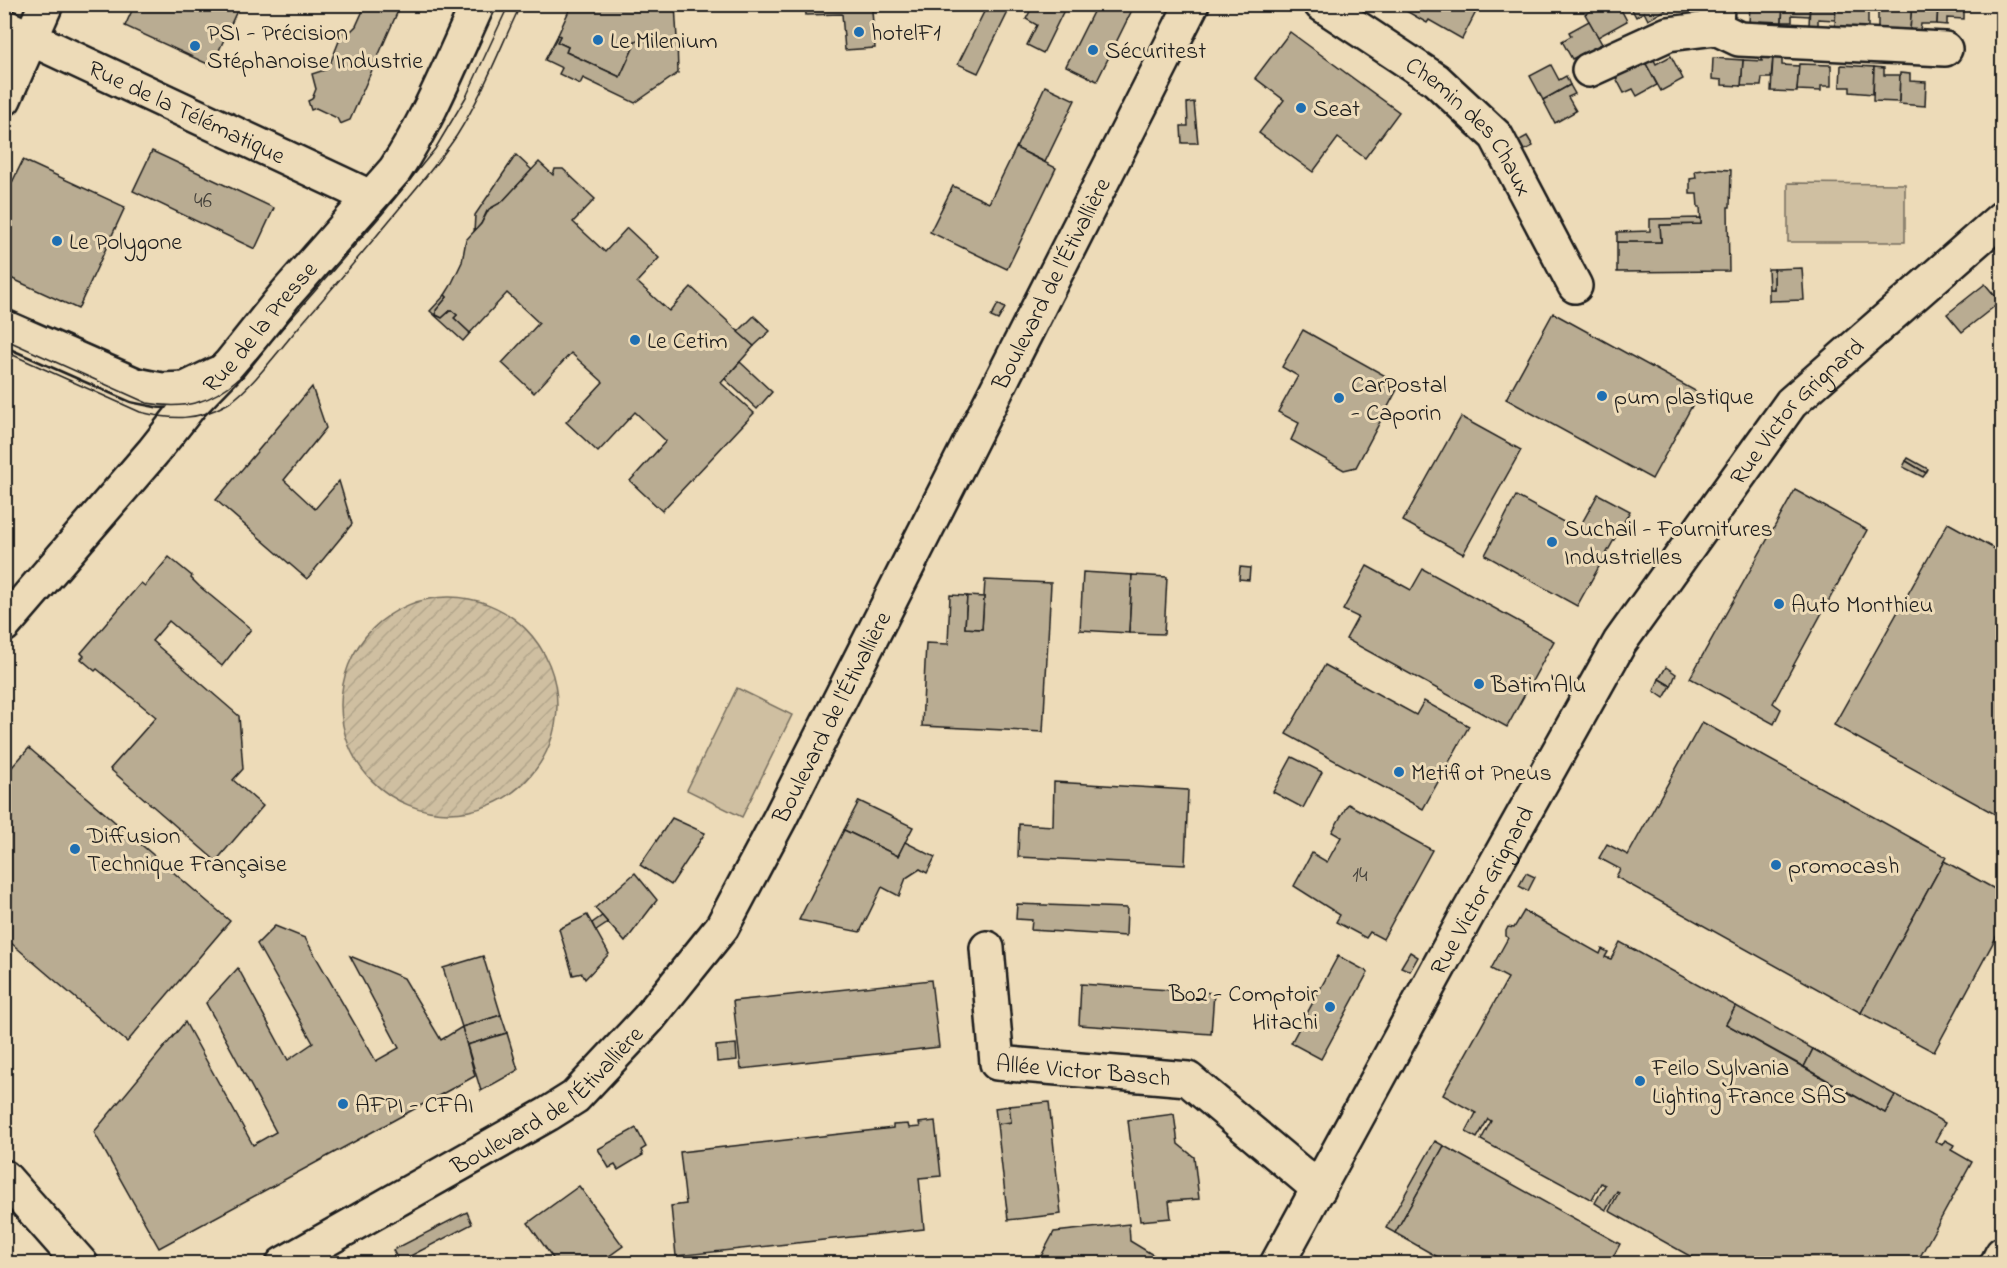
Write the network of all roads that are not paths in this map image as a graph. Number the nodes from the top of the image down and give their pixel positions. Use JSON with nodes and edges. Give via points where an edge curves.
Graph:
{"nodes":[{"id":1,"x":46,"y":4,"type":"edge"},
{"id":2,"x":478,"y":4,"type":"edge"},
{"id":3,"x":1192,"y":4,"type":"edge"},
{"id":4,"x":1321,"y":4,"type":"edge"},
{"id":5,"x":1716,"y":16,"type":"edge"},
{"id":6,"x":18,"y":32,"type":"edge"},
{"id":7,"x":1945,"y":49,"type":"dead end"},
{"id":8,"x":1589,"y":70,"type":"dead end"},
{"id":9,"x":4,"y":99,"type":"edge"},
{"id":10,"x":369,"y":197,"type":"junction"},
{"id":11,"x":2002,"y":218,"type":"edge"},
{"id":12,"x":1575,"y":286,"type":"dead end"},
{"id":13,"x":4,"y":327,"type":"edge"},
{"id":14,"x":230,"y":364,"type":"junction"},
{"id":15,"x":4,"y":625,"type":"edge"},
{"id":16,"x":987,"y":948,"type":"dead end"},
{"id":17,"x":4,"y":1177,"type":"edge"},
{"id":18,"x":1319,"y":1189,"type":"junction"},
{"id":19,"x":2002,"y":1254,"type":"edge"},
{"id":20,"x":81,"y":1263,"type":"edge"},
{"id":21,"x":283,"y":1263,"type":"edge"},
{"id":22,"x":1277,"y":1263,"type":"edge"},
{"id":23,"x":1997,"y":1263,"type":"edge"}],
"edges":[{"from":1,"to":6,"type":"main road"},
{"from":2,"to":10,"type":"main road","name":"Rue de la Presse","via":[[410,148]]},
{"from":3,"to":21,"type":"main road","name":"Boulevard de l'Étivallière","via":[[722,927],[648,1019],[575,1096]]},
{"from":4,"to":12,"type":"main road","name":"Chemin des Chaux","via":[[1436,80],[1496,136]]},
{"from":5,"to":7,"type":"main road","via":[[1739,39]]},
{"from":5,"to":8,"type":"main road"},
{"from":6,"to":9,"type":"main road"},
{"from":6,"to":10,"type":"main road","name":"Rue de la Télématique"},
{"from":10,"to":14,"type":"main road","name":"Rue de la Presse"},
{"from":11,"to":18,"type":"main road","name":"Rue Victor Grignard","via":[[1791,403],[1620,642]]},
{"from":13,"to":14,"type":"main road","via":[[136,385],[161,390],[185,389]]},
{"from":14,"to":15,"type":"main road","name":"Rue de la Presse","via":[[191,404]]},
{"from":16,"to":18,"type":"main road","name":"Allée Victor Basch","via":[[997,1063],[1188,1079]]},
{"from":17,"to":20,"type":"main road"},
{"from":18,"to":22,"type":"main road","name":"Rue Victor Grignard"},
{"from":19,"to":23,"type":"main road"}]}
